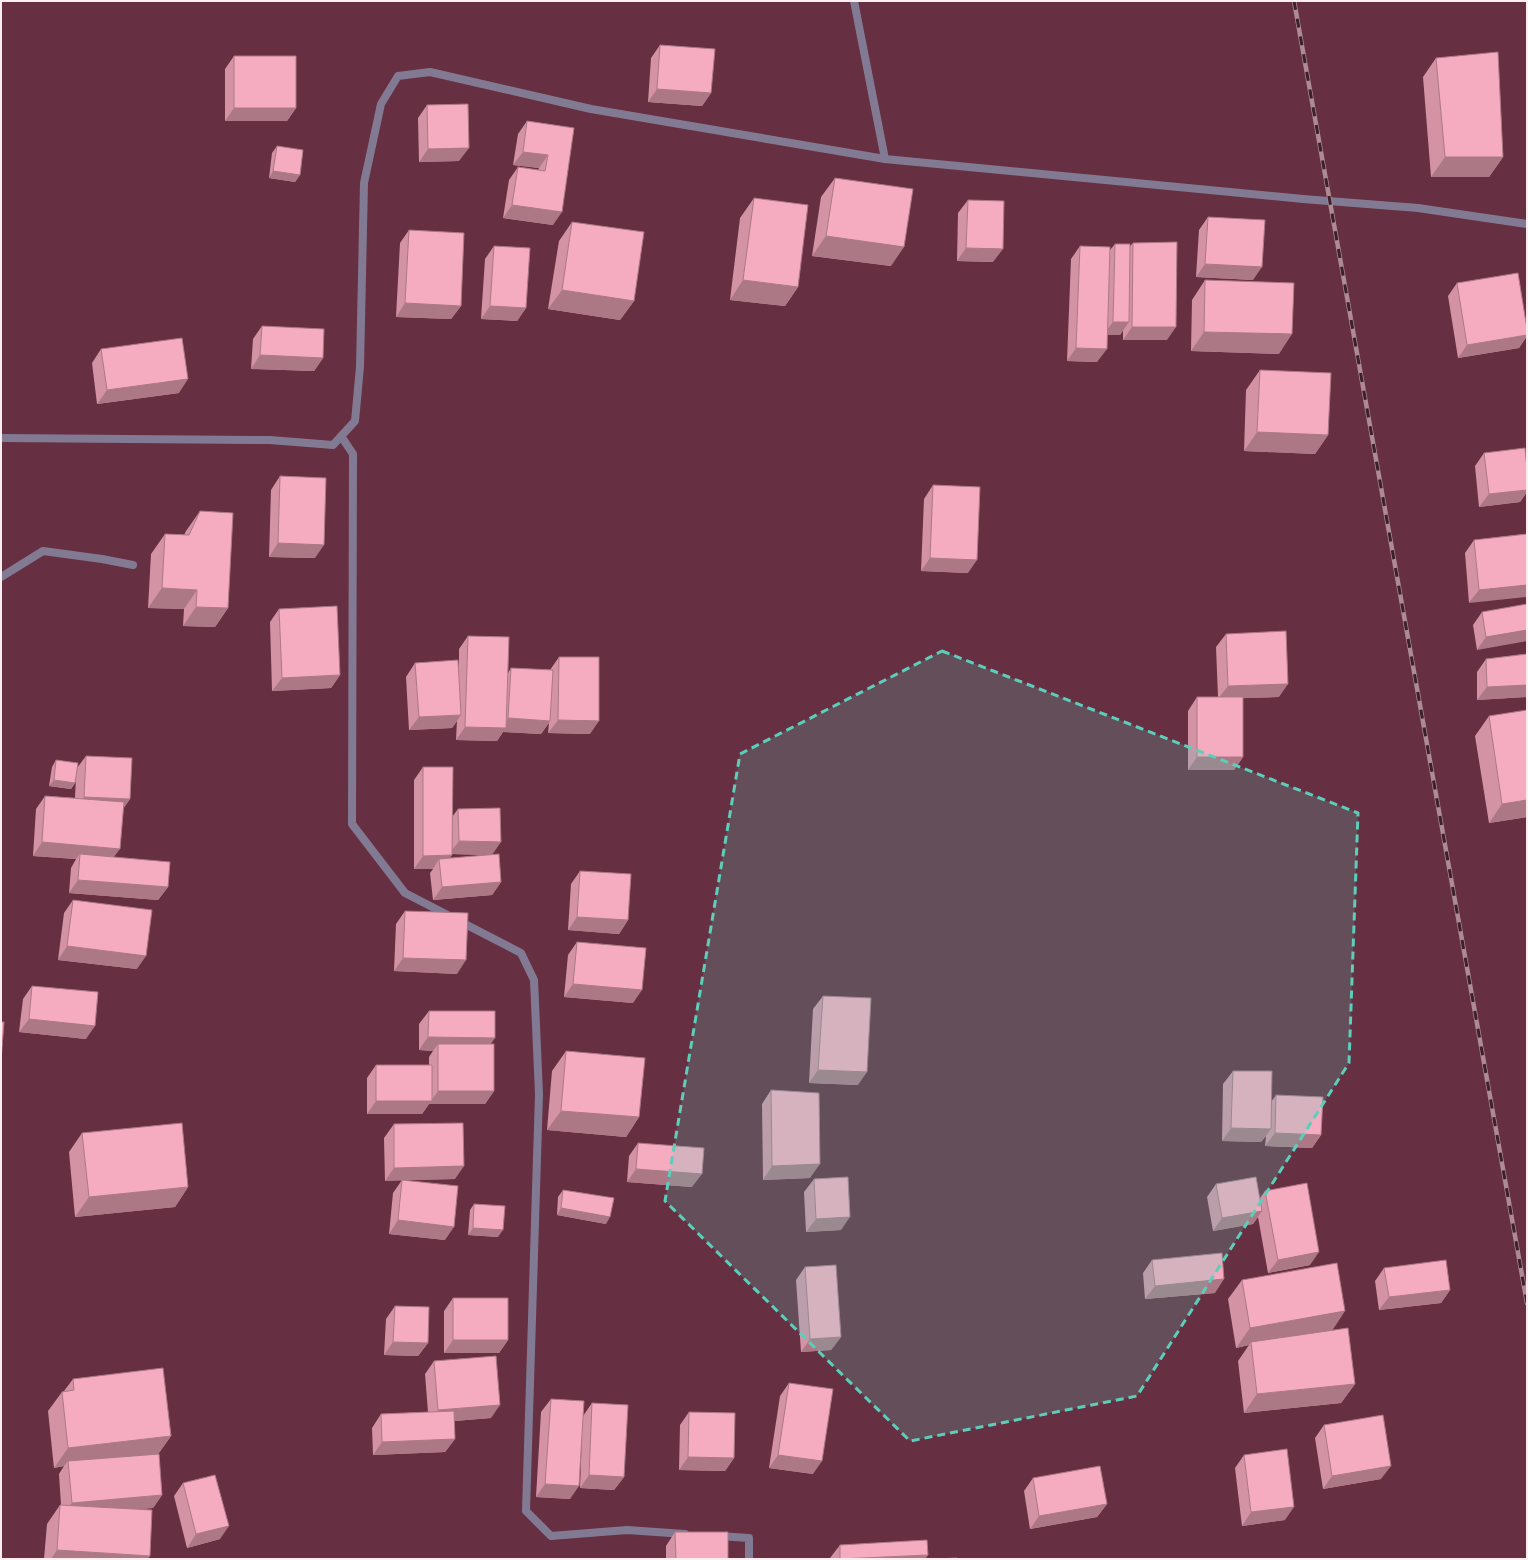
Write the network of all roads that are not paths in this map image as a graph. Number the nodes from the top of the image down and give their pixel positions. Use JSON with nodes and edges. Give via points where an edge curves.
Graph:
{"nodes":[{"id":1,"x":854,"y":1,"type":"edge"},
{"id":2,"x":885,"y":159,"type":"junction"},
{"id":3,"x":1527,"y":224,"type":"edge"},
{"id":4,"x":341,"y":436,"type":"junction"},
{"id":5,"x":1,"y":438,"type":"edge"},
{"id":6,"x":133,"y":565,"type":"dead end"},
{"id":7,"x":1,"y":577,"type":"edge"},
{"id":8,"x":695,"y":1534,"type":"edge"},
{"id":9,"x":710,"y":1536,"type":"edge"},
{"id":10,"x":749,"y":1559,"type":"edge"}],
"edges":[{"from":1,"to":2,"type":"street"},
{"from":2,"to":3,"type":"street","via":[[1418,208]]},
{"from":2,"to":4,"type":"street","via":[[592,109],[430,72],[398,76],[381,104],[364,183],[360,367],[355,421]]},
{"from":4,"to":5,"type":"street","via":[[333,445],[270,440]]},
{"from":4,"to":8,"type":"street","via":[[353,454],[352,824],[406,893],[521,953],[534,980],[540,1094],[526,1511],[551,1536],[627,1530]]},
{"from":6,"to":7,"type":"street","via":[[43,551]]},
{"from":9,"to":10,"type":"street","via":[[749,1538]]}]}
